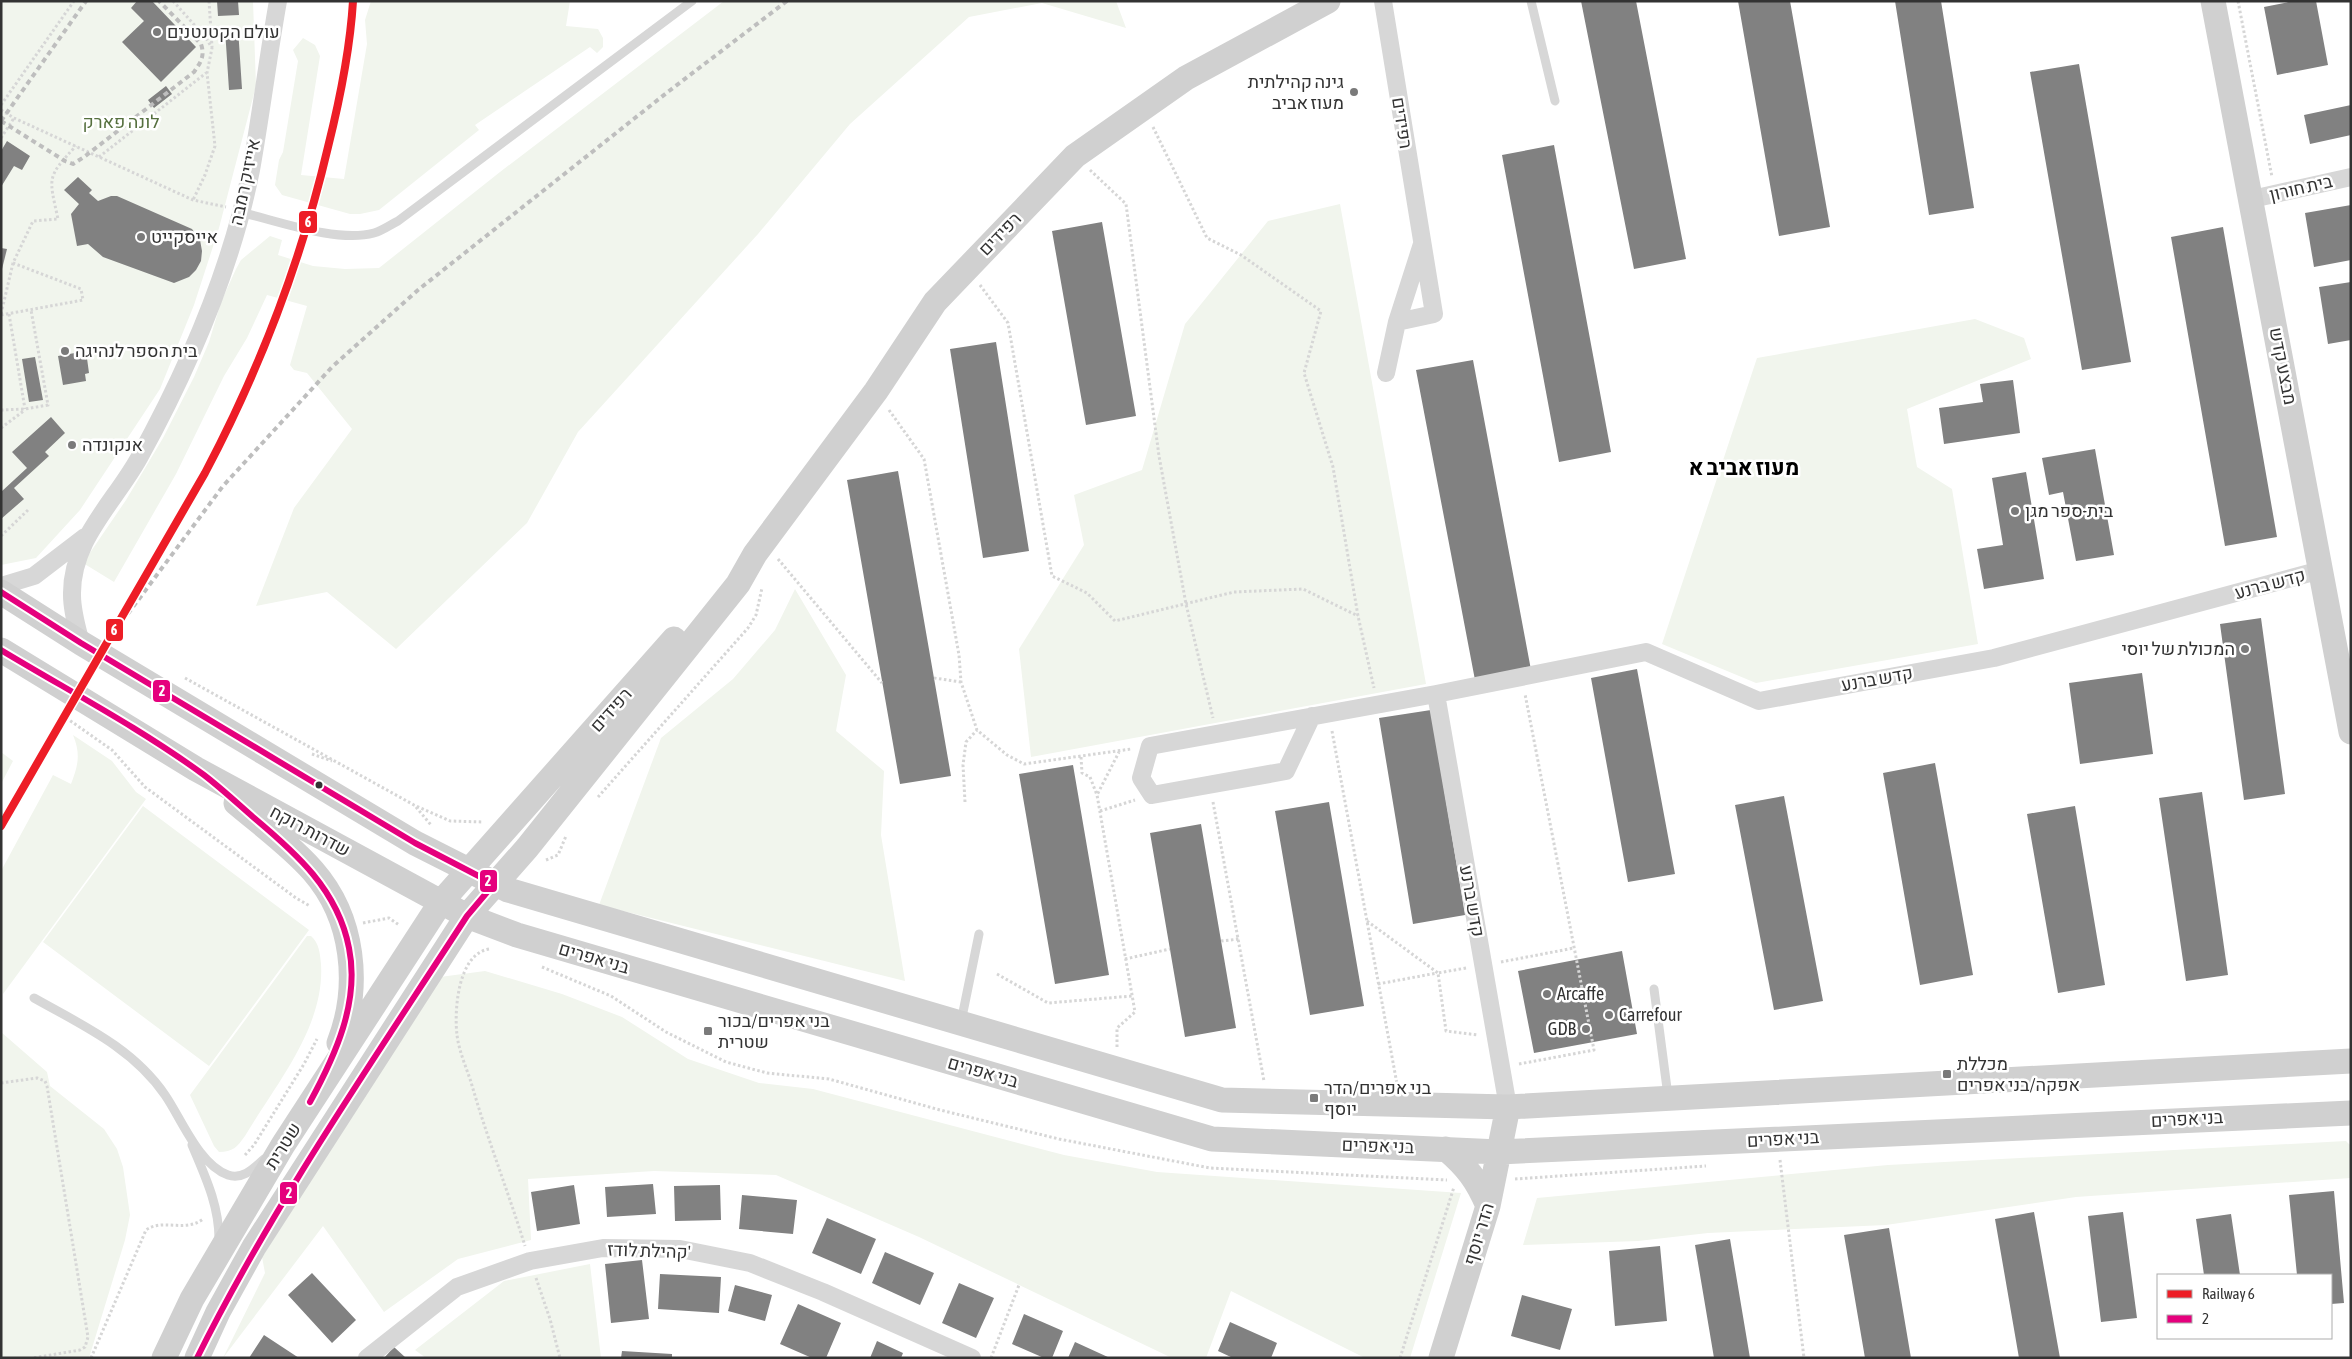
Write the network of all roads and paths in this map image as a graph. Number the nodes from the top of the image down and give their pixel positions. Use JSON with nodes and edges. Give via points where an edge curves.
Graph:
{"nodes":[{"id":1,"x":68,"y":1,"type":"edge"},
{"id":2,"x":74,"y":1,"type":"edge"},
{"id":3,"x":173,"y":1,"type":"edge"},
{"id":4,"x":209,"y":1,"type":"edge"},
{"id":5,"x":278,"y":1,"type":"edge"},
{"id":6,"x":692,"y":1,"type":"edge"},
{"id":7,"x":1328,"y":1,"type":"edge"},
{"id":8,"x":1382,"y":1,"type":"edge"},
{"id":9,"x":1531,"y":1,"type":"edge"},
{"id":10,"x":2213,"y":1,"type":"edge"},
{"id":11,"x":2238,"y":1,"type":"edge"},
{"id":12,"x":69,"y":8,"type":"junction"},
{"id":13,"x":212,"y":48,"type":"junction"},
{"id":14,"x":207,"y":73,"type":"junction"},
{"id":15,"x":1555,"y":101,"type":"dead end"},
{"id":16,"x":1,"y":105,"type":"edge"},
{"id":17,"x":1143,"y":107,"type":"junction"},
{"id":18,"x":1,"y":110,"type":"edge"},
{"id":19,"x":14,"y":118,"type":"junction"},
{"id":20,"x":1,"y":138,"type":"edge"},
{"id":21,"x":76,"y":146,"type":"junction"},
{"id":22,"x":1075,"y":156,"type":"junction"},
{"id":23,"x":99,"y":157,"type":"junction"},
{"id":24,"x":2351,"y":177,"type":"edge"},
{"id":25,"x":2276,"y":194,"type":"junction"},
{"id":26,"x":2252,"y":199,"type":"junction"},
{"id":27,"x":193,"y":200,"type":"junction"},
{"id":28,"x":232,"y":209,"type":"junction"},
{"id":29,"x":1422,"y":244,"type":"junction"},
{"id":30,"x":13,"y":263,"type":"junction"},
{"id":31,"x":968,"y":268,"type":"junction"},
{"id":32,"x":31,"y":310,"type":"junction"},
{"id":33,"x":1,"y":314,"type":"edge"},
{"id":34,"x":9,"y":314,"type":"junction"},
{"id":35,"x":1397,"y":322,"type":"junction"},
{"id":36,"x":1386,"y":373,"type":"dead end"},
{"id":37,"x":876,"y":391,"type":"junction"},
{"id":38,"x":25,"y":409,"type":"junction"},
{"id":39,"x":1,"y":410,"type":"edge"},
{"id":40,"x":1,"y":428,"type":"edge"},
{"id":41,"x":28,"y":510,"type":"dead end"},
{"id":42,"x":1,"y":536,"type":"edge"},
{"id":43,"x":85,"y":537,"type":"junction"},
{"id":44,"x":763,"y":559,"type":"junction"},
{"id":45,"x":2321,"y":570,"type":"junction"},
{"id":46,"x":1,"y":586,"type":"edge"},
{"id":47,"x":763,"y":586,"type":"dead end"},
{"id":48,"x":1,"y":592,"type":"edge"},
{"id":49,"x":1186,"y":604,"type":"junction"},
{"id":50,"x":1358,"y":616,"type":"junction"},
{"id":51,"x":81,"y":643,"type":"junction"},
{"id":52,"x":1,"y":650,"type":"edge"},
{"id":53,"x":177,"y":673,"type":"dead end"},
{"id":54,"x":1522,"y":676,"type":"junction"},
{"id":55,"x":934,"y":678,"type":"dead end"},
{"id":56,"x":882,"y":682,"type":"dead end"},
{"id":57,"x":961,"y":682,"type":"junction"},
{"id":58,"x":1436,"y":694,"type":"junction"},
{"id":59,"x":1378,"y":705,"type":"junction"},
{"id":60,"x":56,"y":711,"type":"dead end"},
{"id":61,"x":1320,"y":715,"type":"junction"},
{"id":62,"x":977,"y":730,"type":"junction"},
{"id":63,"x":2351,"y":732,"type":"edge"},
{"id":64,"x":1216,"y":734,"type":"junction"},
{"id":65,"x":1150,"y":746,"type":"junction"},
{"id":66,"x":1119,"y":751,"type":"junction"},
{"id":67,"x":1081,"y":757,"type":"junction"},
{"id":68,"x":196,"y":769,"type":"junction"},
{"id":69,"x":1210,"y":785,"type":"junction"},
{"id":70,"x":1152,"y":795,"type":"junction"},
{"id":71,"x":1097,"y":796,"type":"junction"},
{"id":72,"x":595,"y":801,"type":"dead end"},
{"id":73,"x":965,"y":802,"type":"dead end"},
{"id":74,"x":1100,"y":811,"type":"junction"},
{"id":75,"x":506,"y":829,"type":"junction"},
{"id":76,"x":569,"y":830,"type":"dead end"},
{"id":77,"x":527,"y":848,"type":"junction"},
{"id":78,"x":471,"y":871,"type":"junction"},
{"id":79,"x":494,"y":884,"type":"junction"},
{"id":80,"x":441,"y":902,"type":"junction"},
{"id":81,"x":313,"y":907,"type":"dead end"},
{"id":82,"x":468,"y":916,"type":"junction"},
{"id":83,"x":1367,"y":921,"type":"junction"},
{"id":84,"x":979,"y":934,"type":"dead end"},
{"id":85,"x":1239,"y":939,"type":"junction"},
{"id":86,"x":1221,"y":940,"type":"dead end"},
{"id":87,"x":1574,"y":948,"type":"junction"},
{"id":88,"x":1170,"y":949,"type":"dead end"},
{"id":89,"x":1125,"y":959,"type":"junction"},
{"id":90,"x":1483,"y":965,"type":"junction"},
{"id":91,"x":465,"y":968,"type":"dead end"},
{"id":92,"x":1438,"y":973,"type":"junction"},
{"id":93,"x":997,"y":974,"type":"dead end"},
{"id":94,"x":1378,"y":984,"type":"junction"},
{"id":95,"x":1654,"y":989,"type":"dead end"},
{"id":96,"x":1132,"y":996,"type":"junction"},
{"id":97,"x":34,"y":998,"type":"dead end"},
{"id":98,"x":960,"y":1024,"type":"junction"},
{"id":99,"x":318,"y":1036,"type":"dead end"},
{"id":100,"x":1496,"y":1037,"type":"junction"},
{"id":101,"x":2351,"y":1061,"type":"edge"},
{"id":102,"x":1501,"y":1067,"type":"junction"},
{"id":103,"x":1117,"y":1070,"type":"junction"},
{"id":104,"x":1,"y":1083,"type":"edge"},
{"id":105,"x":1668,"y":1099,"type":"junction"},
{"id":106,"x":311,"y":1101,"type":"junction"},
{"id":107,"x":1267,"y":1101,"type":"junction"},
{"id":108,"x":1401,"y":1104,"type":"junction"},
{"id":109,"x":1508,"y":1107,"type":"junction"},
{"id":110,"x":2344,"y":1117,"type":"edge"},
{"id":111,"x":187,"y":1133,"type":"junction"},
{"id":112,"x":1777,"y":1139,"type":"junction"},
{"id":113,"x":283,"y":1145,"type":"junction"},
{"id":114,"x":1446,"y":1149,"type":"junction"},
{"id":115,"x":1499,"y":1152,"type":"junction"},
{"id":116,"x":236,"y":1176,"type":"junction"},
{"id":117,"x":1456,"y":1180,"type":"dead end"},
{"id":118,"x":216,"y":1206,"type":"junction"},
{"id":119,"x":1488,"y":1206,"type":"junction"},
{"id":120,"x":219,"y":1252,"type":"junction"},
{"id":121,"x":530,"y":1261,"type":"junction"},
{"id":122,"x":1020,"y":1285,"type":"dead end"},
{"id":123,"x":33,"y":1358,"type":"edge"},
{"id":124,"x":91,"y":1358,"type":"edge"},
{"id":125,"x":164,"y":1358,"type":"edge"},
{"id":126,"x":197,"y":1358,"type":"edge"},
{"id":127,"x":367,"y":1358,"type":"edge"},
{"id":128,"x":560,"y":1358,"type":"edge"},
{"id":129,"x":972,"y":1358,"type":"edge"},
{"id":130,"x":991,"y":1358,"type":"edge"},
{"id":131,"x":1400,"y":1358,"type":"edge"},
{"id":132,"x":1440,"y":1358,"type":"edge"},
{"id":133,"x":1804,"y":1358,"type":"edge"}],
"edges":[{"from":1,"to":12,"type":"path"},
{"from":2,"to":12,"type":"path"},
{"from":3,"to":13,"type":"path"},
{"from":4,"to":13,"type":"path"},
{"from":5,"to":28,"type":"street","name":"אייזיק רמבה","via":[[250,170]]},
{"from":6,"to":28,"type":"lane","via":[[398,221],[375,233],[331,235]]},
{"from":7,"to":17,"type":"main road","name":"רפידים","via":[[1186,78]]},
{"from":8,"to":29,"type":"street","name":"רפידים"},
{"from":9,"to":15,"type":"lane"},
{"from":10,"to":26,"type":"main road","name":"מבצע קדש"},
{"from":11,"to":25,"type":"path"},
{"from":12,"to":16,"type":"path"},
{"from":13,"to":14,"type":"path"},
{"from":14,"to":23,"type":"path"},
{"from":14,"to":27,"type":"path","via":[[215,146]]},
{"from":17,"to":22,"type":"main road","name":"רפידים"},
{"from":17,"to":50,"type":"path","via":[[1207,238],[1241,255],[1321,311],[1304,373],[1332,467]]},
{"from":18,"to":19,"type":"path"},
{"from":19,"to":20,"type":"path"},
{"from":19,"to":21,"type":"path"},
{"from":21,"to":23,"type":"path"},
{"from":21,"to":30,"type":"path","via":[[55,169],[52,178],[58,219],[33,221]]},
{"from":22,"to":31,"type":"main road","name":"רפידים"},
{"from":22,"to":49,"type":"path","via":[[1126,204],[1159,456]]},
{"from":23,"to":27,"type":"path"},
{"from":24,"to":25,"type":"street","name":"בית חורון"},
{"from":25,"to":26,"type":"street","name":"בית חורון"},
{"from":26,"to":45,"type":"main road","name":"מבצע קדש"},
{"from":27,"to":28,"type":"path"},
{"from":28,"to":43,"type":"street","name":"אייזיק רמבה","via":[[220,276],[177,386],[134,467]]},
{"from":29,"to":35,"type":"street","name":"רפידים"},
{"from":29,"to":35,"type":"street","name":"רפידים","via":[[1434,314]]},
{"from":30,"to":32,"type":"path","via":[[81,289],[83,300]]},
{"from":30,"to":33,"type":"path"},
{"from":31,"to":37,"type":"main road","name":"רפידים","via":[[935,302]]},
{"from":31,"to":49,"type":"path","via":[[1008,322],[1052,576],[1087,593],[1115,621]]},
{"from":32,"to":34,"type":"path"},
{"from":32,"to":38,"type":"path","via":[[48,405]]},
{"from":33,"to":34,"type":"path"},
{"from":34,"to":38,"type":"path"},
{"from":35,"to":36,"type":"street","name":"רפידים"},
{"from":37,"to":44,"type":"main road","name":"רפידים"},
{"from":37,"to":57,"type":"path","via":[[924,459]]},
{"from":38,"to":39,"type":"path"},
{"from":38,"to":40,"type":"path"},
{"from":41,"to":42,"type":"path"},
{"from":43,"to":46,"type":"street","name":"אייזיק רמבה","via":[[34,576]]},
{"from":43,"to":51,"type":"street","name":"אייזיק רמבה","via":[[74,572],[72,595]]},
{"from":44,"to":56,"type":"path","via":[[775,556]]},
{"from":44,"to":75,"type":"main road","name":"רפידים","via":[[732,574]]},
{"from":44,"to":77,"type":"main road","name":"רפידים","via":[[738,584]]},
{"from":45,"to":54,"type":"street","name":"קדש ברנע","via":[[1994,658],[1758,701],[1646,652]]},
{"from":45,"to":63,"type":"main road","name":"מבצע קדש"},
{"from":47,"to":72,"type":"path","via":[[756,615],[748,628]]},
{"from":48,"to":51,"type":"main road"},
{"from":49,"to":50,"type":"path","via":[[1234,592],[1303,589]]},
{"from":49,"to":64,"type":"path"},
{"from":50,"to":59,"type":"path"},
{"from":51,"to":78,"type":"main road","via":[[415,843]]},
{"from":52,"to":68,"type":"main road","name":"שדרות רוקח"},
{"from":53,"to":75,"type":"path","via":[[414,805],[450,821],[497,821]]},
{"from":54,"to":58,"type":"street","name":"קדש ברנע"},
{"from":54,"to":87,"type":"path"},
{"from":55,"to":57,"type":"path"},
{"from":57,"to":62,"type":"path"},
{"from":58,"to":59,"type":"street","name":"קדש ברנע"},
{"from":58,"to":90,"type":"street","name":"קדש ברנע"},
{"from":59,"to":61,"type":"street","name":"קדש ברנע"},
{"from":60,"to":81,"type":"path","via":[[112,750],[145,787],[296,898]]},
{"from":61,"to":64,"type":"street","name":"קדש ברנע"},
{"from":61,"to":69,"type":"street","via":[[1286,771]]},
{"from":61,"to":83,"type":"path"},
{"from":62,"to":67,"type":"path","via":[[1024,764]]},
{"from":62,"to":73,"type":"path","via":[[966,742],[963,765]]},
{"from":64,"to":65,"type":"street","name":"קדש ברנע"},
{"from":65,"to":66,"type":"path"},
{"from":65,"to":70,"type":"street","via":[[1141,778]]},
{"from":66,"to":67,"type":"path"},
{"from":66,"to":71,"type":"path"},
{"from":67,"to":71,"type":"path","via":[[1082,773],[1090,777]]},
{"from":68,"to":80,"type":"main road","name":"שדרות רוקח"},
{"from":68,"to":106,"type":"main road","via":[[313,870],[329,891],[344,927],[350,959],[349,1008],[331,1063]]},
{"from":69,"to":70,"type":"street"},
{"from":69,"to":85,"type":"path"},
{"from":70,"to":74,"type":"path"},
{"from":71,"to":74,"type":"path"},
{"from":74,"to":89,"type":"path"},
{"from":75,"to":78,"type":"main road","name":"רפידים"},
{"from":76,"to":77,"type":"path","via":[[558,856],[554,858],[538,858]]},
{"from":77,"to":79,"type":"main road","name":"רפידים"},
{"from":78,"to":79,"type":"main road"},
{"from":78,"to":80,"type":"main road","name":"שטרית"},
{"from":79,"to":82,"type":"main road","name":"שטרית"},
{"from":79,"to":98,"type":"main road","via":[[534,899]]},
{"from":80,"to":82,"type":"main road","name":"בני אפרים"},
{"from":80,"to":106,"type":"main road","name":"שטרית"},
{"from":82,"to":114,"type":"main road","name":"בני אפרים","via":[[517,935],[1212,1139]]},
{"from":82,"to":126,"type":"main road","name":"שטרית","via":[[254,1247]]},
{"from":83,"to":92,"type":"path"},
{"from":83,"to":94,"type":"path"},
{"from":84,"to":98,"type":"lane"},
{"from":85,"to":86,"type":"path"},
{"from":85,"to":107,"type":"path"},
{"from":87,"to":90,"type":"path"},
{"from":87,"to":102,"type":"path","via":[[1594,1050]]},
{"from":88,"to":89,"type":"path"},
{"from":89,"to":96,"type":"path"},
{"from":90,"to":92,"type":"path"},
{"from":90,"to":100,"type":"street","name":"קדש ברנע"},
{"from":91,"to":121,"type":"path","via":[[457,1000],[457,1035],[488,1141]]},
{"from":92,"to":94,"type":"path"},
{"from":92,"to":100,"type":"path","via":[[1446,1031]]},
{"from":93,"to":96,"type":"path","via":[[1048,1003]]},
{"from":94,"to":108,"type":"path"},
{"from":95,"to":105,"type":"lane"},
{"from":96,"to":103,"type":"path","via":[[1134,1012],[1117,1028]]},
{"from":97,"to":111,"type":"lane","via":[[127,1053],[156,1082]]},
{"from":98,"to":103,"type":"main road"},
{"from":99,"to":116,"type":"path","via":[[254,1144],[235,1163]]},
{"from":100,"to":102,"type":"street","name":"קדש ברנע"},
{"from":101,"to":105,"type":"main road"},
{"from":102,"to":109,"type":"street","name":"קדש ברנע"},
{"from":103,"to":107,"type":"main road","via":[[1222,1100]]},
{"from":104,"to":123,"type":"path","via":[[37,1078],[47,1086],[88,1337],[85,1347],[80,1350]]},
{"from":105,"to":109,"type":"main road"},
{"from":106,"to":113,"type":"main road","name":"שטרית"},
{"from":107,"to":108,"type":"main road"},
{"from":108,"to":109,"type":"main road"},
{"from":109,"to":115,"type":"main road","name":"הדר יוסף"},
{"from":110,"to":112,"type":"main road","name":"בני אפרים"},
{"from":111,"to":116,"type":"lane","via":[[217,1169]]},
{"from":111,"to":118,"type":"lane"},
{"from":112,"to":115,"type":"main road","name":"בני אפרים"},
{"from":112,"to":133,"type":"path"},
{"from":113,"to":116,"type":"lane","via":[[247,1174]]},
{"from":113,"to":120,"type":"main road","name":"שטרית"},
{"from":114,"to":115,"type":"main road","name":"בני אפרים"},
{"from":114,"to":119,"type":"main road","via":[[1465,1165]]},
{"from":115,"to":119,"type":"main road","name":"הדר יוסף"},
{"from":117,"to":131,"type":"path"},
{"from":118,"to":120,"type":"lane"},
{"from":118,"to":124,"type":"path","via":[[202,1221],[194,1224],[156,1226],[146,1230]]},
{"from":119,"to":132,"type":"main road","name":"הדר יוסף"},
{"from":120,"to":125,"type":"main road","name":"שטרית"},
{"from":121,"to":127,"type":"street","name":"קהילת לודז'","via":[[457,1287]]},
{"from":121,"to":128,"type":"path"},
{"from":121,"to":129,"type":"street","name":"קהילת לודז'","via":[[603,1248],[680,1249],[750,1263]]},
{"from":122,"to":130,"type":"path"}]}
